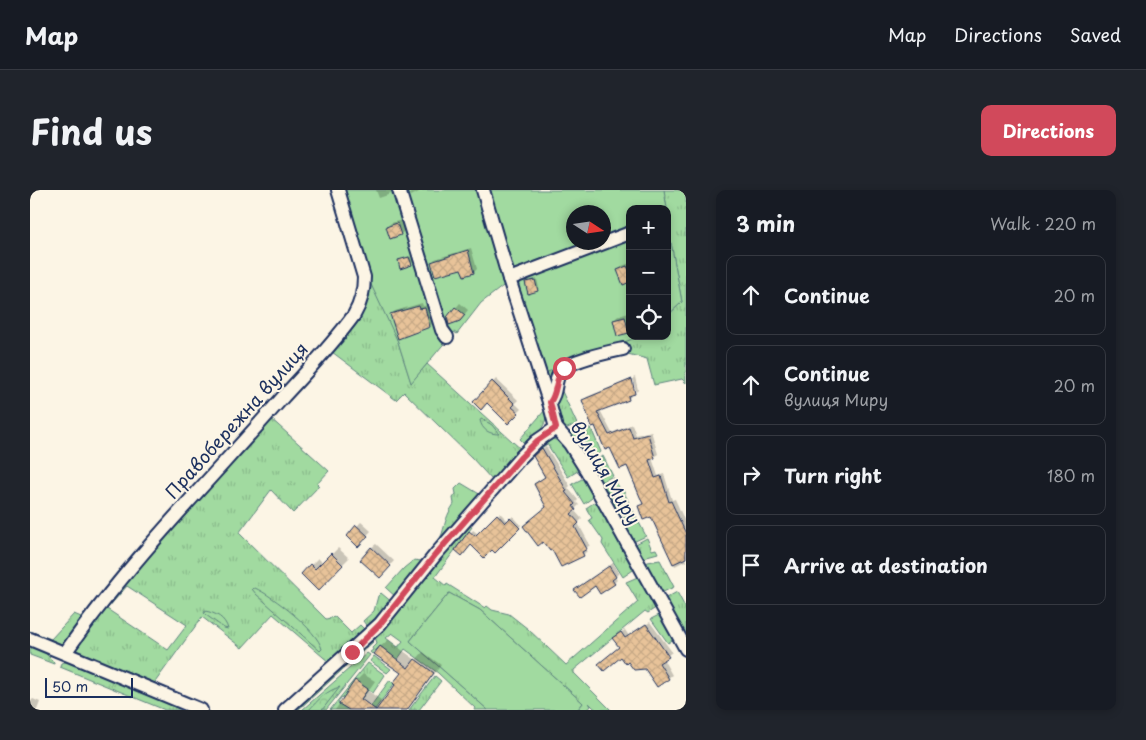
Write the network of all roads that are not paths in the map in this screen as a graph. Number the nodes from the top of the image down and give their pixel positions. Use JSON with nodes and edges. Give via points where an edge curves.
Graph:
{"nodes":[{"id":1,"x":338,"y":190,"type":"edge"},
{"id":2,"x":399,"y":190,"type":"edge"},
{"id":3,"x":483,"y":190,"type":"edge"},
{"id":4,"x":626,"y":235,"type":"edge"},
{"id":5,"x":509,"y":280,"type":"junction"},
{"id":6,"x":447,"y":337,"type":"dead end"},
{"id":7,"x":623,"y":348,"type":"dead end"},
{"id":8,"x":550,"y":402,"type":"junction"},
{"id":9,"x":556,"y":428,"type":"junction"},
{"id":10,"x":30,"y":639,"type":"edge"},
{"id":11,"x":686,"y":649,"type":"edge"},
{"id":12,"x":65,"y":653,"type":"junction"},
{"id":13,"x":202,"y":710,"type":"edge"},
{"id":14,"x":286,"y":710,"type":"edge"}],
"edges":[{"from":1,"to":12,"type":"street","name":"Правобережна вулиця","via":[[363,269],[360,305],[186,504]]},
{"from":2,"to":6,"type":"street","via":[[442,330]]},
{"from":3,"to":5,"type":"street","name":"вулиця Миру"},
{"from":4,"to":5,"type":"street"},
{"from":5,"to":8,"type":"street","name":"вулиця Миру"},
{"from":7,"to":8,"type":"street","via":[[564,368],[557,378]]},
{"from":8,"to":9,"type":"street","name":"вулиця Миру"},
{"from":9,"to":11,"type":"street","name":"вулиця Миру","via":[[587,471]]},
{"from":9,"to":14,"type":"street","via":[[521,457],[380,624]]},
{"from":10,"to":12,"type":"street"},
{"from":12,"to":13,"type":"street"}]}
